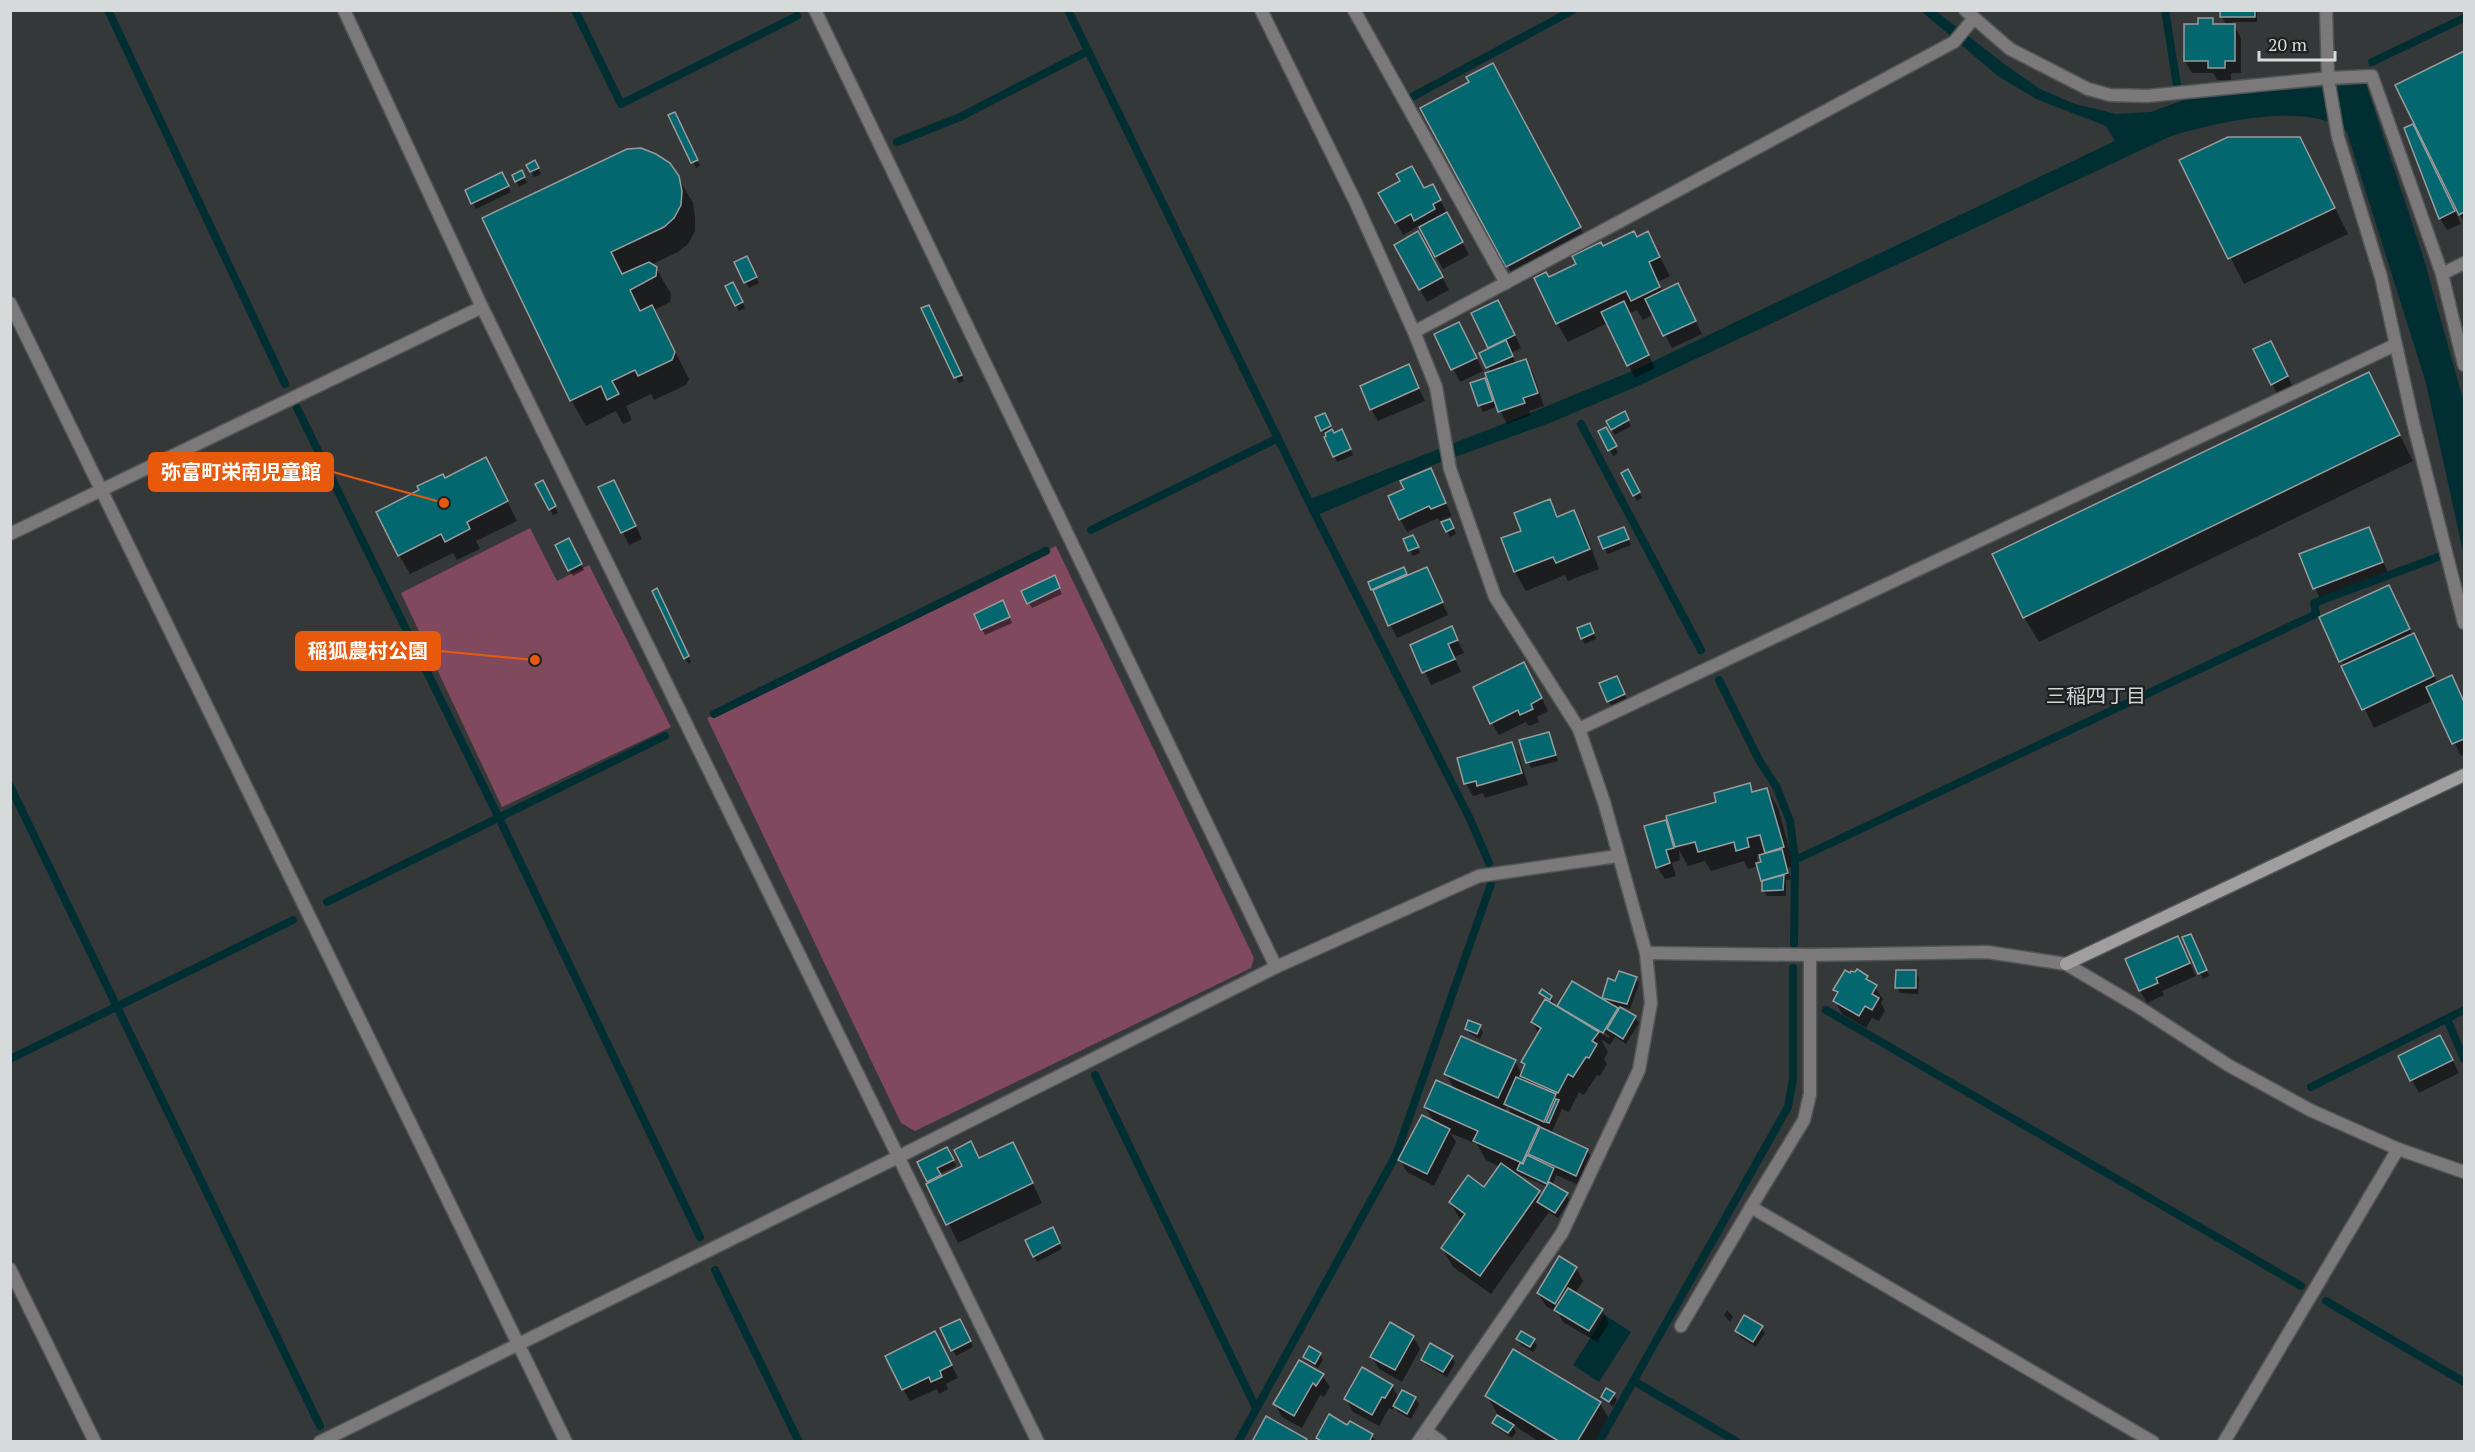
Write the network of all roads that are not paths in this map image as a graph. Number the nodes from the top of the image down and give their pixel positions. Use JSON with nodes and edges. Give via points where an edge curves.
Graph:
{"nodes":[{"id":1,"x":344,"y":10,"type":"edge"},
{"id":2,"x":815,"y":10,"type":"edge"},
{"id":3,"x":1261,"y":10,"type":"edge"},
{"id":4,"x":1354,"y":10,"type":"edge"},
{"id":5,"x":2326,"y":10,"type":"edge"},
{"id":6,"x":1975,"y":16,"type":"edge"},
{"id":7,"x":2328,"y":78,"type":"junction"},
{"id":8,"x":2464,"y":263,"type":"edge"},
{"id":9,"x":2442,"y":274,"type":"junction"},
{"id":10,"x":1506,"y":283,"type":"junction"},
{"id":11,"x":10,"y":303,"type":"edge"},
{"id":12,"x":482,"y":307,"type":"junction"},
{"id":13,"x":1414,"y":332,"type":"junction"},
{"id":14,"x":2396,"y":345,"type":"junction"},
{"id":15,"x":2464,"y":365,"type":"edge"},
{"id":16,"x":102,"y":489,"type":"junction"},
{"id":17,"x":10,"y":534,"type":"edge"},
{"id":18,"x":2464,"y":623,"type":"edge"},
{"id":19,"x":1580,"y":729,"type":"junction"},
{"id":20,"x":2464,"y":775,"type":"edge"},
{"id":21,"x":1618,"y":856,"type":"junction"},
{"id":22,"x":1646,"y":953,"type":"junction"},
{"id":23,"x":1810,"y":955,"type":"junction"},
{"id":24,"x":2066,"y":964,"type":"junction"},
{"id":25,"x":1276,"y":967,"type":"junction"},
{"id":26,"x":2398,"y":1149,"type":"junction"},
{"id":27,"x":898,"y":1157,"type":"junction"},
{"id":28,"x":2464,"y":1172,"type":"edge"},
{"id":29,"x":1751,"y":1207,"type":"junction"},
{"id":30,"x":10,"y":1269,"type":"edge"},
{"id":31,"x":1681,"y":1326,"type":"dead end"},
{"id":32,"x":519,"y":1344,"type":"junction"},
{"id":33,"x":1422,"y":1436,"type":"edge"},
{"id":34,"x":95,"y":1442,"type":"edge"},
{"id":35,"x":320,"y":1442,"type":"edge"},
{"id":36,"x":566,"y":1442,"type":"edge"},
{"id":37,"x":1038,"y":1442,"type":"edge"},
{"id":38,"x":1441,"y":1442,"type":"edge"},
{"id":39,"x":2153,"y":1442,"type":"edge"},
{"id":40,"x":2224,"y":1442,"type":"edge"}],
"edges":[{"from":1,"to":12,"type":"street"},
{"from":2,"to":25,"type":"street"},
{"from":3,"to":13,"type":"street"},
{"from":4,"to":10,"type":"street"},
{"from":5,"to":7,"type":"street"},
{"from":6,"to":7,"type":"street","via":[[2010,49],[2088,89],[2110,95],[2147,96]]},
{"from":6,"to":10,"type":"street","via":[[1954,42]]},
{"from":7,"to":9,"type":"street","via":[[2372,76]]},
{"from":7,"to":14,"type":"street","via":[[2338,136],[2381,278]]},
{"from":8,"to":9,"type":"street"},
{"from":9,"to":15,"type":"street"},
{"from":10,"to":13,"type":"street"},
{"from":11,"to":16,"type":"street"},
{"from":12,"to":16,"type":"street"},
{"from":12,"to":27,"type":"street"},
{"from":13,"to":19,"type":"street","via":[[1436,387],[1450,469],[1495,597]]},
{"from":14,"to":18,"type":"street"},
{"from":14,"to":19,"type":"street"},
{"from":16,"to":17,"type":"street"},
{"from":16,"to":32,"type":"street"},
{"from":19,"to":21,"type":"street"},
{"from":20,"to":24,"type":"street"},
{"from":21,"to":22,"type":"street"},
{"from":21,"to":25,"type":"street","via":[[1479,876]]},
{"from":22,"to":23,"type":"street"},
{"from":22,"to":33,"type":"street","via":[[1651,1003],[1639,1070],[1562,1233]]},
{"from":23,"to":24,"type":"street","via":[[1987,952]]},
{"from":23,"to":29,"type":"street","via":[[1810,1094],[1804,1120]]},
{"from":24,"to":26,"type":"street","via":[[2228,1065],[2310,1110]]},
{"from":25,"to":27,"type":"street"},
{"from":26,"to":28,"type":"street"},
{"from":26,"to":40,"type":"street"},
{"from":27,"to":32,"type":"street"},
{"from":27,"to":37,"type":"street"},
{"from":29,"to":31,"type":"street"},
{"from":29,"to":39,"type":"street"},
{"from":30,"to":34,"type":"street"},
{"from":32,"to":35,"type":"street"},
{"from":32,"to":36,"type":"street"},
{"from":33,"to":38,"type":"street"}]}
